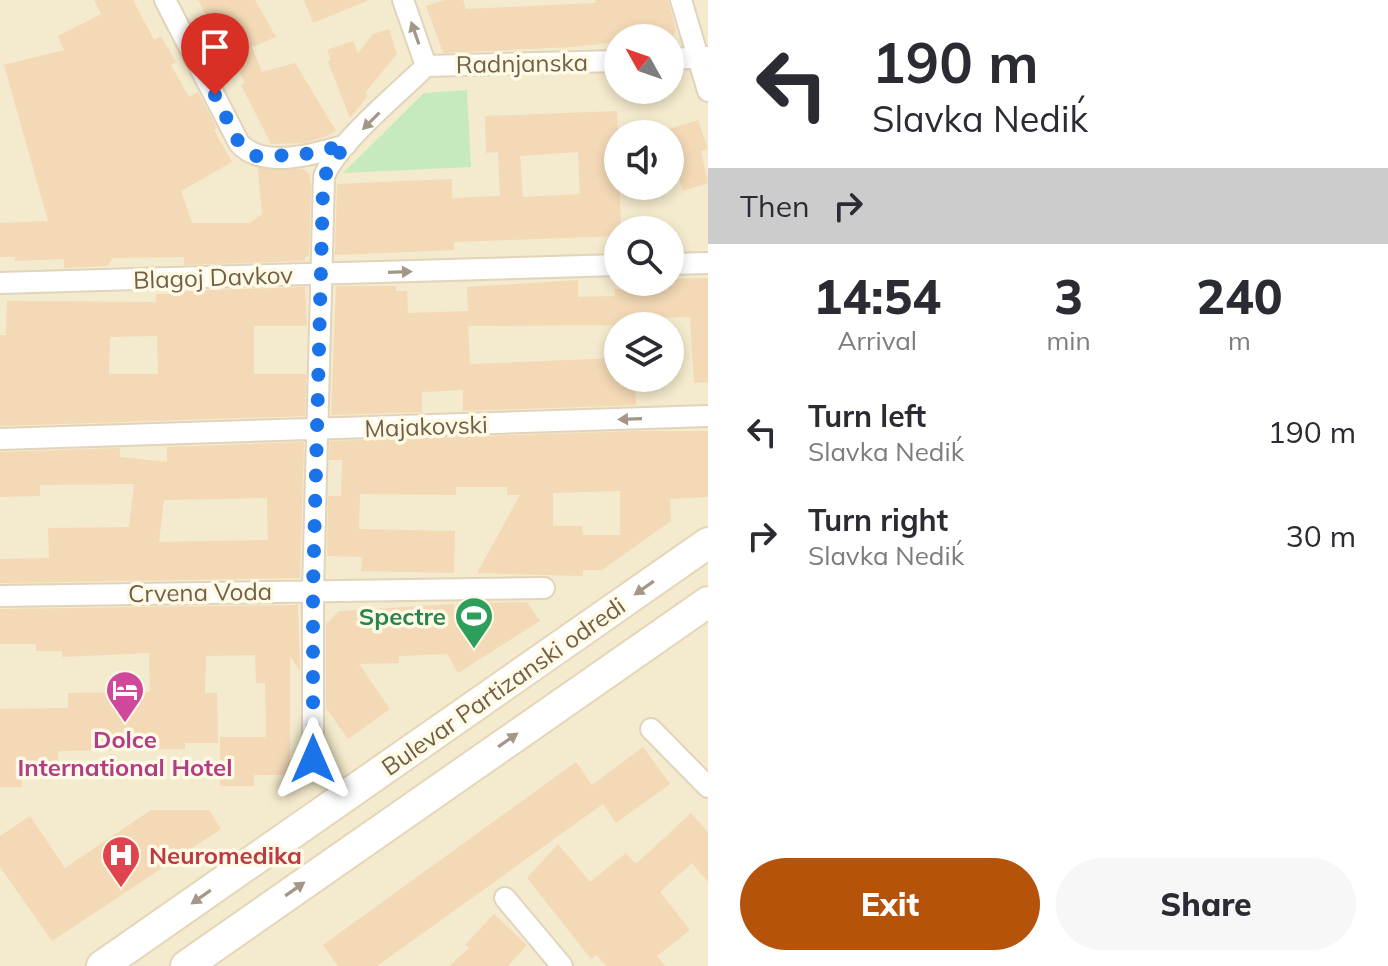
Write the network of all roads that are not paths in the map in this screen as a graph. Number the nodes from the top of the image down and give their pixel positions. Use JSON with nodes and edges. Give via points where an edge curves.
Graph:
{"nodes":[{"id":1,"x":165,"y":0,"type":"edge"},
{"id":2,"x":403,"y":0,"type":"edge"},
{"id":3,"x":681,"y":0,"type":"edge"},
{"id":4,"x":704,"y":58,"type":"edge"},
{"id":5,"x":684,"y":59,"type":"edge"},
{"id":6,"x":604,"y":61,"type":"edge"},
{"id":7,"x":426,"y":66,"type":"junction"},
{"id":8,"x":708,"y":91,"type":"edge"},
{"id":9,"x":346,"y":145,"type":"junction"},
{"id":10,"x":708,"y":263,"type":"edge"},
{"id":11,"x":684,"y":264,"type":"edge"},
{"id":12,"x":604,"y":265,"type":"edge"},
{"id":13,"x":322,"y":274,"type":"junction"},
{"id":14,"x":0,"y":283,"type":"edge"},
{"id":15,"x":708,"y":416,"type":"edge"},
{"id":16,"x":319,"y":431,"type":"junction"},
{"id":17,"x":0,"y":439,"type":"edge"},
{"id":18,"x":708,"y":543,"type":"edge"},
{"id":19,"x":544,"y":588,"type":"dead end"},
{"id":20,"x":313,"y":590,"type":"junction"},
{"id":21,"x":0,"y":596,"type":"edge"},
{"id":22,"x":708,"y":602,"type":"edge"},
{"id":23,"x":651,"y":729,"type":"dead end"},
{"id":24,"x":313,"y":759,"type":"dead end"},
{"id":25,"x":708,"y":787,"type":"edge"},
{"id":26,"x":505,"y":898,"type":"dead end"},
{"id":27,"x":102,"y":966,"type":"edge"},
{"id":28,"x":186,"y":966,"type":"edge"},
{"id":29,"x":562,"y":966,"type":"edge"}],
"edges":[{"from":1,"to":9,"type":"street","via":[[239,143],[249,152],[261,158]]},
{"from":7,"to":2,"type":"street","one_way":true},
{"from":3,"to":4,"type":"street"},
{"from":4,"to":5,"type":"street"},
{"from":4,"to":8,"type":"street"},
{"from":6,"to":7,"type":"street","name":"Radnjanska"},
{"from":7,"to":9,"type":"street","one_way":true},
{"from":9,"to":13,"type":"street","via":[[324,177]]},
{"from":10,"to":11,"type":"street"},
{"from":13,"to":12,"type":"street","name":"Blagoj Davkov","one_way":true},
{"from":13,"to":14,"type":"street","name":"Blagoj Davkov"},
{"from":13,"to":16,"type":"street"},
{"from":15,"to":16,"type":"street","name":"Majakovski","one_way":true},
{"from":16,"to":17,"type":"street","name":"Majakovski"},
{"from":16,"to":20,"type":"street"},
{"from":18,"to":27,"type":"street","name":"Bulevar Partizanski odredi","one_way":true},
{"from":19,"to":20,"type":"street","name":"Crvena Voda"},
{"from":20,"to":21,"type":"street","name":"Crvena Voda"},
{"from":20,"to":24,"type":"street"},
{"from":28,"to":22,"type":"street","name":"Bulevar Partizanski odredi","one_way":true},
{"from":23,"to":25,"type":"street"},
{"from":26,"to":29,"type":"street"}]}
